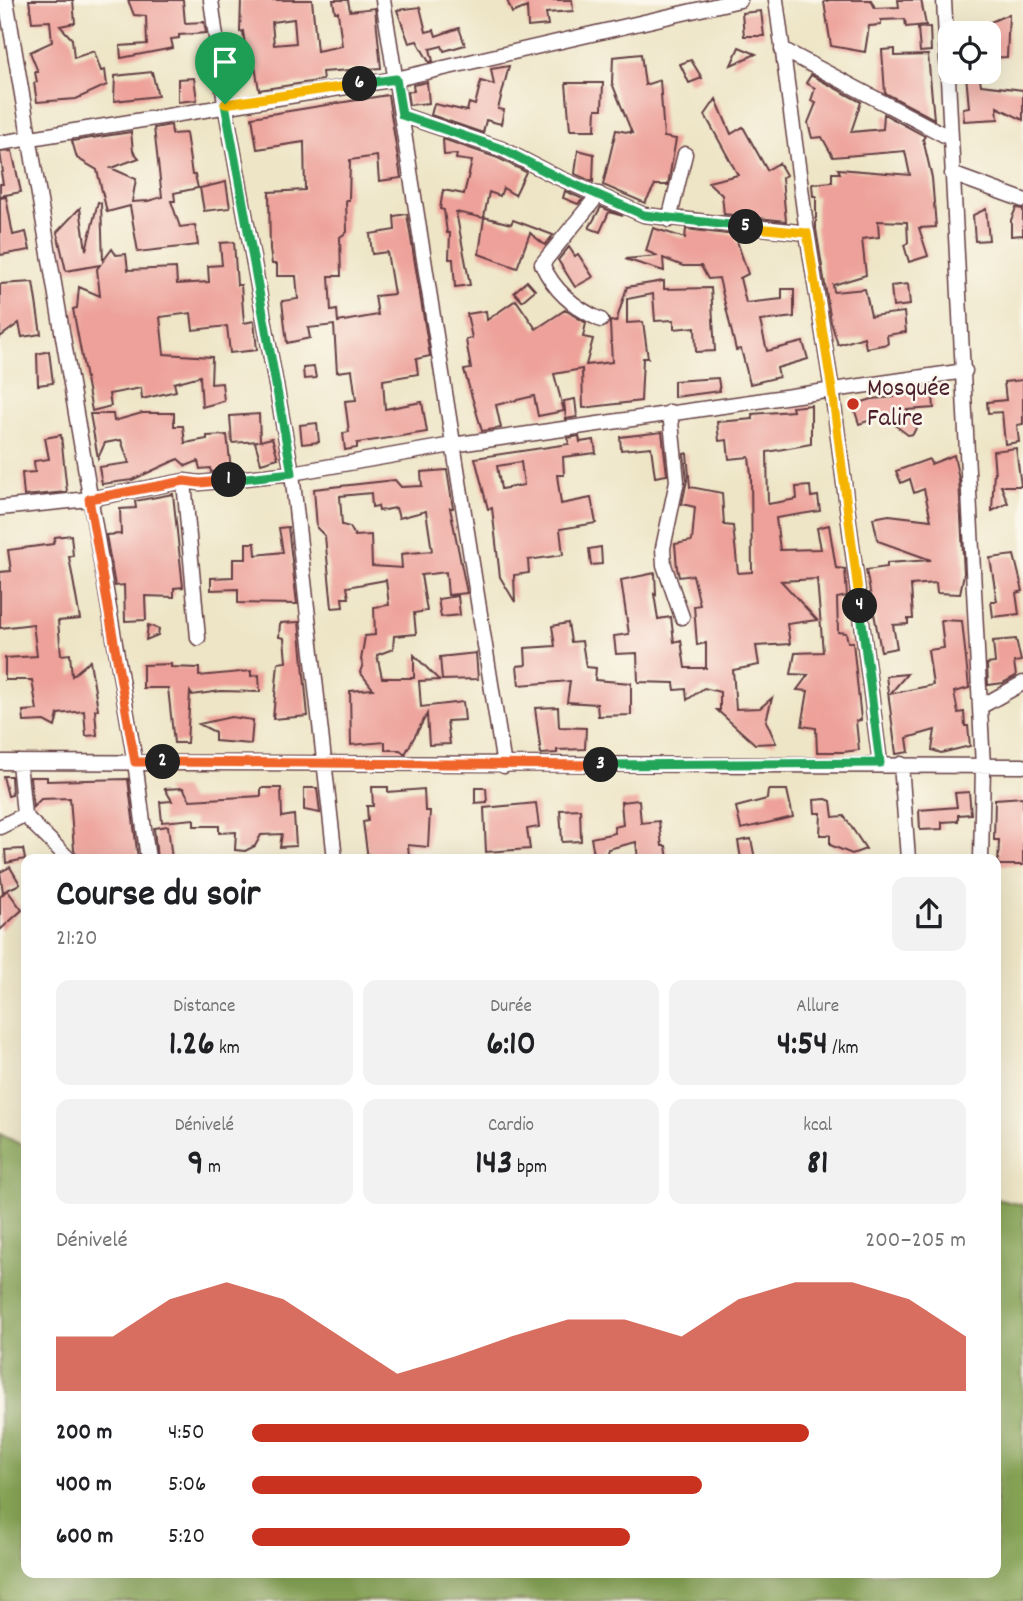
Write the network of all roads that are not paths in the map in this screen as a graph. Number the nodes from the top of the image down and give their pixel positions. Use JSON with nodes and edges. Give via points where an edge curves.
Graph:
{"nodes":[{"id":1,"x":6,"y":0,"type":"edge"},
{"id":2,"x":211,"y":0,"type":"edge"},
{"id":3,"x":383,"y":0,"type":"edge"},
{"id":4,"x":740,"y":0,"type":"edge"},
{"id":5,"x":776,"y":0,"type":"edge"},
{"id":6,"x":944,"y":0,"type":"edge"},
{"id":7,"x":782,"y":49,"type":"junction"},
{"id":8,"x":396,"y":79,"type":"junction"},
{"id":9,"x":225,"y":104,"type":"junction"},
{"id":10,"x":402,"y":115,"type":"junction"},
{"id":11,"x":950,"y":138,"type":"junction"},
{"id":12,"x":30,"y":139,"type":"junction"},
{"id":13,"x":0,"y":143,"type":"edge"},
{"id":14,"x":685,"y":154,"type":"dead end"},
{"id":15,"x":952,"y":174,"type":"junction"},
{"id":16,"x":598,"y":194,"type":"junction"},
{"id":17,"x":1023,"y":200,"type":"edge"},
{"id":18,"x":669,"y":220,"type":"junction"},
{"id":19,"x":807,"y":233,"type":"junction"},
{"id":20,"x":601,"y":320,"type":"dead end"},
{"id":21,"x":965,"y":371,"type":"junction"},
{"id":22,"x":832,"y":390,"type":"junction"},
{"id":23,"x":670,"y":412,"type":"junction"},
{"id":24,"x":452,"y":445,"type":"junction"},
{"id":25,"x":292,"y":473,"type":"junction"},
{"id":26,"x":184,"y":481,"type":"junction"},
{"id":27,"x":89,"y":499,"type":"junction"},
{"id":28,"x":0,"y":508,"type":"edge"},
{"id":29,"x":682,"y":617,"type":"dead end"},
{"id":30,"x":198,"y":638,"type":"dead end"},
{"id":31,"x":1023,"y":684,"type":"edge"},
{"id":32,"x":980,"y":707,"type":"junction"},
{"id":33,"x":0,"y":762,"type":"edge"},
{"id":34,"x":19,"y":762,"type":"junction"},
{"id":35,"x":135,"y":762,"type":"junction"},
{"id":36,"x":324,"y":762,"type":"junction"},
{"id":37,"x":880,"y":763,"type":"junction"},
{"id":38,"x":901,"y":764,"type":"junction"},
{"id":39,"x":503,"y":766,"type":"junction"},
{"id":40,"x":1023,"y":766,"type":"edge"},
{"id":41,"x":983,"y":767,"type":"junction"},
{"id":42,"x":24,"y":815,"type":"junction"},
{"id":43,"x":0,"y":827,"type":"edge"},
{"id":44,"x":64,"y":854,"type":"edge"},
{"id":45,"x":147,"y":854,"type":"edge"},
{"id":46,"x":334,"y":854,"type":"edge"},
{"id":47,"x":908,"y":854,"type":"edge"},
{"id":48,"x":981,"y":854,"type":"edge"}],
"edges":[{"from":1,"to":12,"type":"street"},
{"from":2,"to":9,"type":"street"},
{"from":3,"to":8,"type":"street"},
{"from":4,"to":8,"type":"street"},
{"from":5,"to":7,"type":"street"},
{"from":6,"to":11,"type":"street"},
{"from":7,"to":11,"type":"street"},
{"from":7,"to":19,"type":"street"},
{"from":8,"to":9,"type":"street"},
{"from":8,"to":10,"type":"street"},
{"from":9,"to":12,"type":"street"},
{"from":9,"to":25,"type":"street"},
{"from":10,"to":16,"type":"street","via":[[502,149]]},
{"from":10,"to":24,"type":"street"},
{"from":11,"to":15,"type":"street"},
{"from":12,"to":13,"type":"street"},
{"from":12,"to":27,"type":"street"},
{"from":14,"to":18,"type":"street"},
{"from":15,"to":17,"type":"street"},
{"from":15,"to":21,"type":"street"},
{"from":16,"to":18,"type":"street","via":[[644,215]]},
{"from":16,"to":20,"type":"street","via":[[542,264],[575,308]]},
{"from":18,"to":19,"type":"street"},
{"from":19,"to":22,"type":"street"},
{"from":21,"to":22,"type":"street"},
{"from":21,"to":32,"type":"street"},
{"from":22,"to":23,"type":"street"},
{"from":22,"to":37,"type":"street"},
{"from":23,"to":24,"type":"street"},
{"from":23,"to":29,"type":"street","via":[[677,481],[663,548],[664,565]]},
{"from":24,"to":25,"type":"street"},
{"from":24,"to":39,"type":"street"},
{"from":25,"to":26,"type":"street"},
{"from":25,"to":36,"type":"street"},
{"from":26,"to":27,"type":"street"},
{"from":26,"to":30,"type":"street"},
{"from":27,"to":28,"type":"street"},
{"from":27,"to":35,"type":"street"},
{"from":31,"to":32,"type":"street"},
{"from":32,"to":41,"type":"street"},
{"from":33,"to":34,"type":"street"},
{"from":34,"to":35,"type":"street"},
{"from":34,"to":42,"type":"street"},
{"from":35,"to":36,"type":"street"},
{"from":35,"to":45,"type":"street"},
{"from":36,"to":39,"type":"street"},
{"from":36,"to":46,"type":"street"},
{"from":37,"to":38,"type":"street"},
{"from":37,"to":39,"type":"street"},
{"from":38,"to":41,"type":"street"},
{"from":38,"to":47,"type":"street"},
{"from":40,"to":41,"type":"street"},
{"from":41,"to":48,"type":"street"},
{"from":42,"to":43,"type":"street"},
{"from":42,"to":44,"type":"street"}]}
